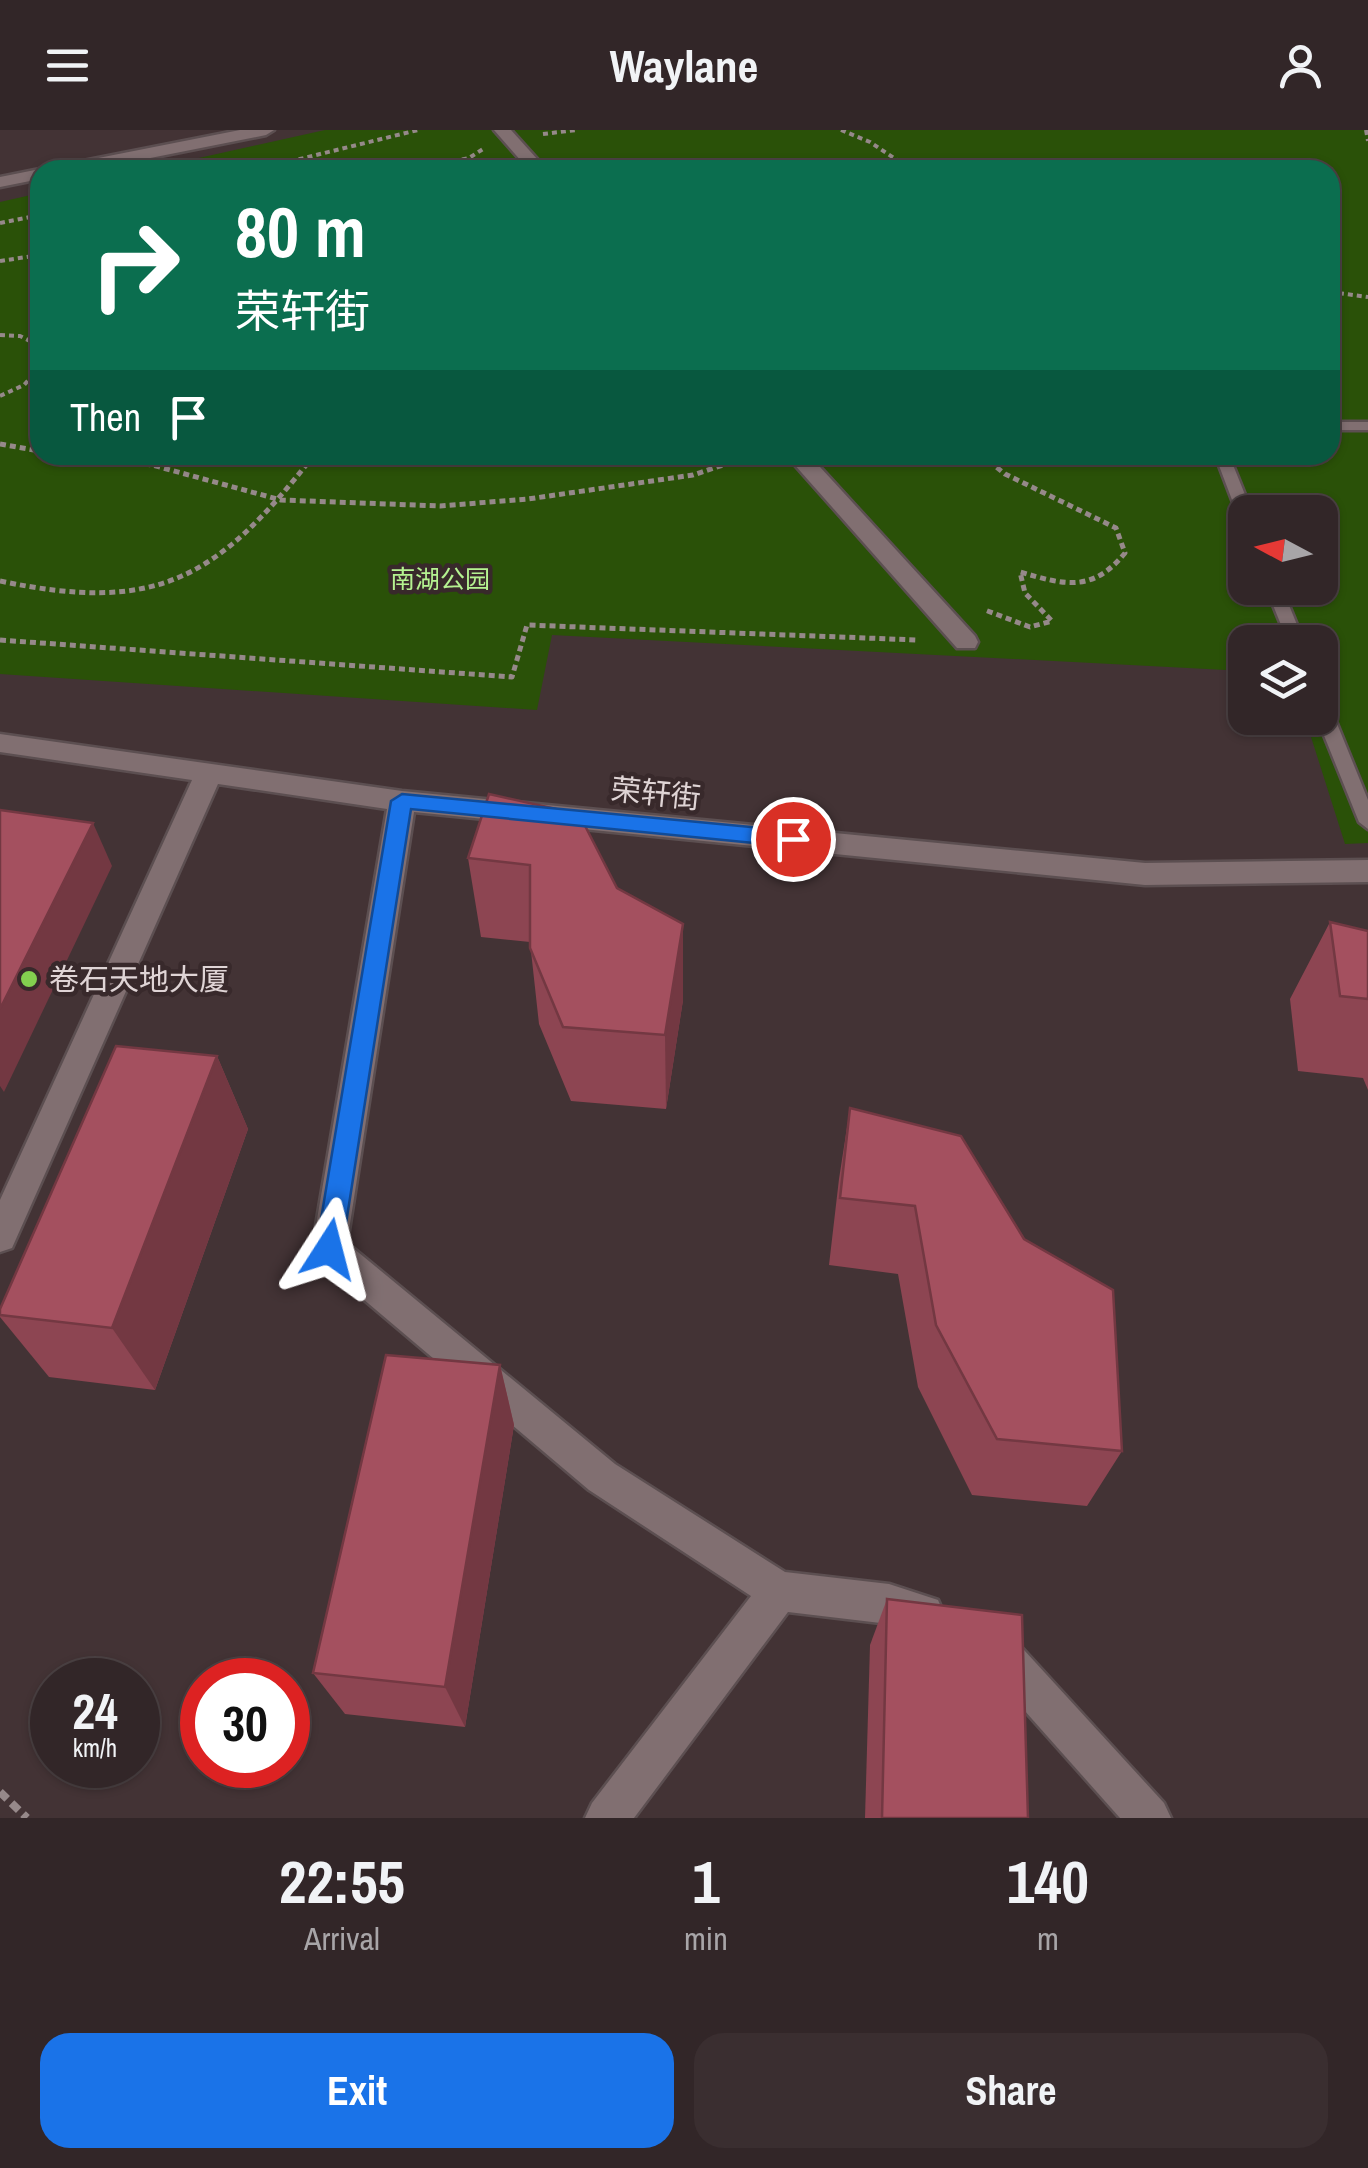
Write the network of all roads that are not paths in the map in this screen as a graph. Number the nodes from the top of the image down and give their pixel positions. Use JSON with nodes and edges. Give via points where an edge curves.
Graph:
{"nodes":[{"id":1,"x":266,"y":130,"type":"edge"},
{"id":2,"x":506,"y":134,"type":"edge"},
{"id":3,"x":114,"y":160,"type":"edge"},
{"id":4,"x":529,"y":160,"type":"edge"},
{"id":5,"x":30,"y":176,"type":"edge"},
{"id":6,"x":0,"y":182,"type":"edge"},
{"id":7,"x":1340,"y":426,"type":"edge"},
{"id":8,"x":1368,"y":426,"type":"edge"},
{"id":9,"x":806,"y":465,"type":"edge"},
{"id":10,"x":1226,"y":465,"type":"edge"},
{"id":11,"x":1238,"y":495,"type":"edge"},
{"id":12,"x":966,"y":642,"type":"road end"},
{"id":13,"x":1333,"y":735,"type":"edge"},
{"id":14,"x":0,"y":743,"type":"edge"},
{"id":15,"x":209,"y":773,"type":"junction"},
{"id":16,"x":402,"y":801,"type":"junction"},
{"id":17,"x":1368,"y":822,"type":"edge"},
{"id":18,"x":1368,"y":872,"type":"edge"},
{"id":19,"x":0,"y":1237,"type":"edge"},
{"id":20,"x":779,"y":1591,"type":"junction"},
{"id":21,"x":607,"y":1818,"type":"edge"},
{"id":22,"x":1148,"y":1818,"type":"edge"}],
"edges":[{"from":1,"to":3,"type":"street"},
{"from":2,"to":4,"type":"street"},
{"from":5,"to":6,"type":"street"},
{"from":7,"to":8,"type":"lane"},
{"from":9,"to":12,"type":"street"},
{"from":10,"to":11,"type":"lane"},
{"from":13,"to":17,"type":"lane"},
{"from":14,"to":15,"type":"street","name":"荣轩街"},
{"from":15,"to":16,"type":"street","name":"荣轩街"},
{"from":15,"to":19,"type":"street"},
{"from":16,"to":18,"type":"street","name":"荣轩街","via":[[1145,874]]},
{"from":16,"to":20,"type":"street","via":[[329,1249],[602,1476]]},
{"from":20,"to":21,"type":"street"},
{"from":20,"to":22,"type":"street","via":[[888,1604],[969,1626]]}]}
